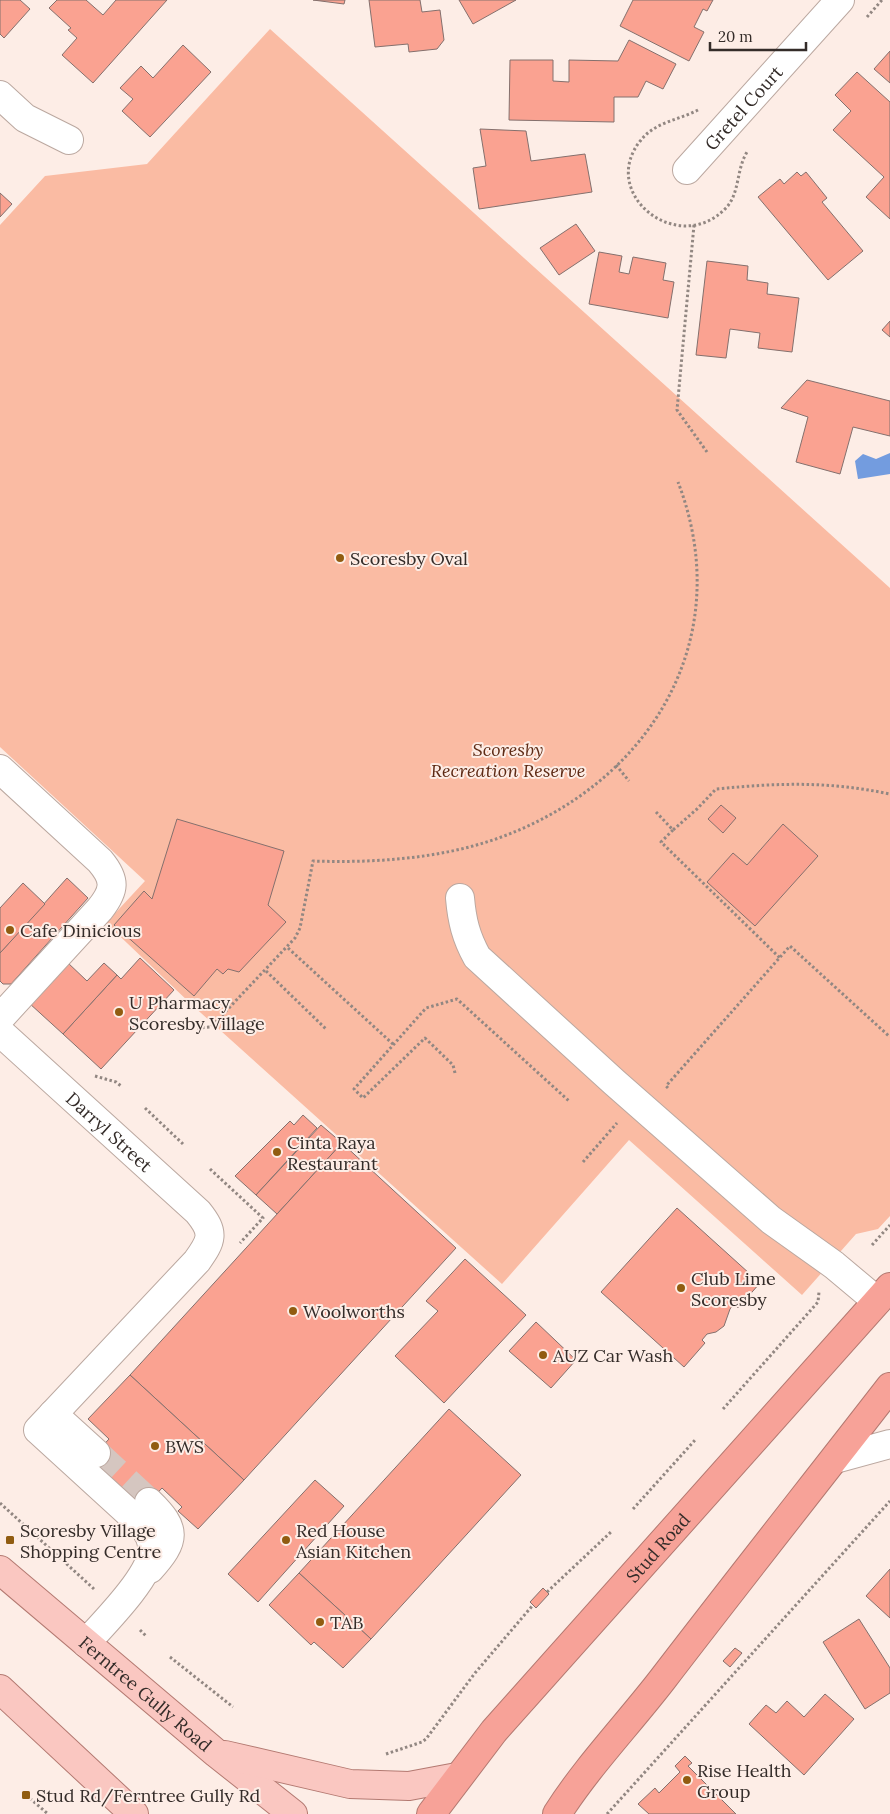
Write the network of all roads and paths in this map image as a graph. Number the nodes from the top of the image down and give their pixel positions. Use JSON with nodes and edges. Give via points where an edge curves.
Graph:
{"nodes":[{"id":1,"x":840,"y":0,"type":"edge"},
{"id":2,"x":0,"y":95,"type":"edge"},
{"id":3,"x":69,"y":140,"type":"dead end"},
{"id":4,"x":687,"y":170,"type":"dead end"},
{"id":5,"x":694,"y":225,"type":"dead end"},
{"id":6,"x":708,"y":452,"type":"dead end"},
{"id":7,"x":678,"y":482,"type":"dead end"},
{"id":8,"x":616,"y":765,"type":"junction"},
{"id":9,"x":0,"y":769,"type":"edge"},
{"id":10,"x":629,"y":781,"type":"dead end"},
{"id":11,"x":890,"y":794,"type":"edge"},
{"id":12,"x":656,"y":812,"type":"dead end"},
{"id":13,"x":673,"y":830,"type":"junction"},
{"id":14,"x":460,"y":898,"type":"dead end"},
{"id":15,"x":288,"y":948,"type":"junction"},
{"id":16,"x":780,"y":958,"type":"junction"},
{"id":17,"x":266,"y":971,"type":"junction"},
{"id":18,"x":0,"y":1018,"type":"edge"},
{"id":19,"x":197,"y":1028,"type":"dead end"},
{"id":20,"x":326,"y":1029,"type":"dead end"},
{"id":21,"x":0,"y":1032,"type":"edge"},
{"id":22,"x":890,"y":1036,"type":"edge"},
{"id":23,"x":394,"y":1044,"type":"junction"},
{"id":24,"x":456,"y":1073,"type":"dead end"},
{"id":25,"x":671,"y":1091,"type":"dead end"},
{"id":26,"x":568,"y":1101,"type":"dead end"},
{"id":27,"x":145,"y":1108,"type":"dead end"},
{"id":28,"x":183,"y":1144,"type":"dead end"},
{"id":29,"x":890,"y":1225,"type":"edge"},
{"id":30,"x":872,"y":1245,"type":"dead end"},
{"id":31,"x":886,"y":1300,"type":"edge"},
{"id":32,"x":818,"y":1302,"type":"dead end"},
{"id":33,"x":890,"y":1387,"type":"edge"},
{"id":34,"x":723,"y":1409,"type":"dead end"},
{"id":35,"x":45,"y":1422,"type":"junction"},
{"id":36,"x":696,"y":1439,"type":"dead end"},
{"id":37,"x":890,"y":1444,"type":"edge"},
{"id":38,"x":96,"y":1453,"type":"tunnel mouth"},
{"id":39,"x":835,"y":1459,"type":"junction"},
{"id":40,"x":890,"y":1500,"type":"edge"},
{"id":41,"x":149,"y":1502,"type":"tunnel mouth"},
{"id":42,"x":0,"y":1503,"type":"edge"},
{"id":43,"x":633,"y":1509,"type":"dead end"},
{"id":44,"x":612,"y":1531,"type":"dead end"},
{"id":45,"x":0,"y":1570,"type":"edge"},
{"id":46,"x":134,"y":1586,"type":"junction"},
{"id":47,"x":97,"y":1592,"type":"dead end"},
{"id":48,"x":547,"y":1592,"type":"dead end"},
{"id":49,"x":533,"y":1605,"type":"dead end"},
{"id":50,"x":86,"y":1643,"type":"junction"},
{"id":51,"x":170,"y":1657,"type":"dead end"},
{"id":52,"x":0,"y":1689,"type":"edge"},
{"id":53,"x":233,"y":1707,"type":"dead end"},
{"id":54,"x":216,"y":1753,"type":"junction"},
{"id":55,"x":379,"y":1756,"type":"dead end"},
{"id":56,"x":457,"y":1777,"type":"junction"},
{"id":57,"x":26,"y":1795,"type":"dead end"},
{"id":58,"x":571,"y":1802,"type":"edge"},
{"id":59,"x":48,"y":1814,"type":"edge"},
{"id":60,"x":134,"y":1814,"type":"edge"},
{"id":61,"x":293,"y":1814,"type":"edge"},
{"id":62,"x":430,"y":1814,"type":"edge"},
{"id":63,"x":557,"y":1814,"type":"edge"},
{"id":64,"x":607,"y":1814,"type":"edge"}],
"edges":[{"from":1,"to":4,"type":"street","name":"Gretel Court"},
{"from":2,"to":3,"type":"street","via":[[25,118]]},
{"from":5,"to":6,"type":"path","via":[[677,410]]},
{"from":7,"to":8,"type":"path","via":[[693,527],[696,552],[698,600],[694,624],[682,669],[663,710]]},
{"from":8,"to":10,"type":"path"},
{"from":8,"to":15,"type":"path","via":[[571,802],[545,818],[492,840],[465,848],[364,862],[313,861],[300,928]]},
{"from":9,"to":18,"type":"street","via":[[100,861],[110,873],[113,885],[109,898],[100,909]]},
{"from":11,"to":13,"type":"path","via":[[845,786],[798,783],[716,789]]},
{"from":12,"to":13,"type":"path"},
{"from":13,"to":16,"type":"path","via":[[661,842]]},
{"from":14,"to":31,"type":"street","via":[[462,924],[478,957],[770,1220]]},
{"from":15,"to":17,"type":"path"},
{"from":15,"to":23,"type":"path"},
{"from":16,"to":22,"type":"path","via":[[790,946]]},
{"from":16,"to":25,"type":"path","via":[[666,1086]]},
{"from":17,"to":19,"type":"path","via":[[211,1027]]},
{"from":17,"to":20,"type":"path"},
{"from":21,"to":35,"type":"street","name":"Darryl Street","via":[[198,1212],[211,1235],[197,1260]]},
{"from":23,"to":24,"type":"path","via":[[354,1090],[363,1098],[425,1038],[453,1065]]},
{"from":23,"to":26,"type":"path","via":[[426,1008],[457,999]]},
{"from":27,"to":28,"type":"path"},
{"from":29,"to":30,"type":"path"},
{"from":31,"to":56,"type":"highway","name":"Stud Road","via":[[494,1731]]},
{"from":32,"to":34,"type":"path"},
{"from":33,"to":39,"type":"highway"},
{"from":35,"to":38,"type":"street"},
{"from":35,"to":46,"type":"street","via":[[147,1530],[152,1554],[144,1574]]},
{"from":36,"to":43,"type":"path"},
{"from":37,"to":39,"type":"street"},
{"from":39,"to":58,"type":"highway","via":[[764,1546]]},
{"from":40,"to":64,"type":"path"},
{"from":41,"to":46,"type":"street","via":[[168,1523],[171,1538],[166,1551]]},
{"from":42,"to":47,"type":"path"},
{"from":44,"to":48,"type":"path"},
{"from":45,"to":50,"type":"main road","name":"Ferntree Gully Road"},
{"from":46,"to":50,"type":"street"},
{"from":49,"to":55,"type":"path","via":[[475,1673],[426,1739]]},
{"from":50,"to":54,"type":"main road","name":"Ferntree Gully Road"},
{"from":51,"to":53,"type":"path"},
{"from":52,"to":60,"type":"main road"},
{"from":54,"to":56,"type":"main road","via":[[350,1784],[409,1786]]},
{"from":54,"to":61,"type":"main road","name":"Ferntree Gully Road"},
{"from":56,"to":62,"type":"highway","name":"Stud Road"},
{"from":57,"to":59,"type":"path"},
{"from":58,"to":63,"type":"highway"}]}
